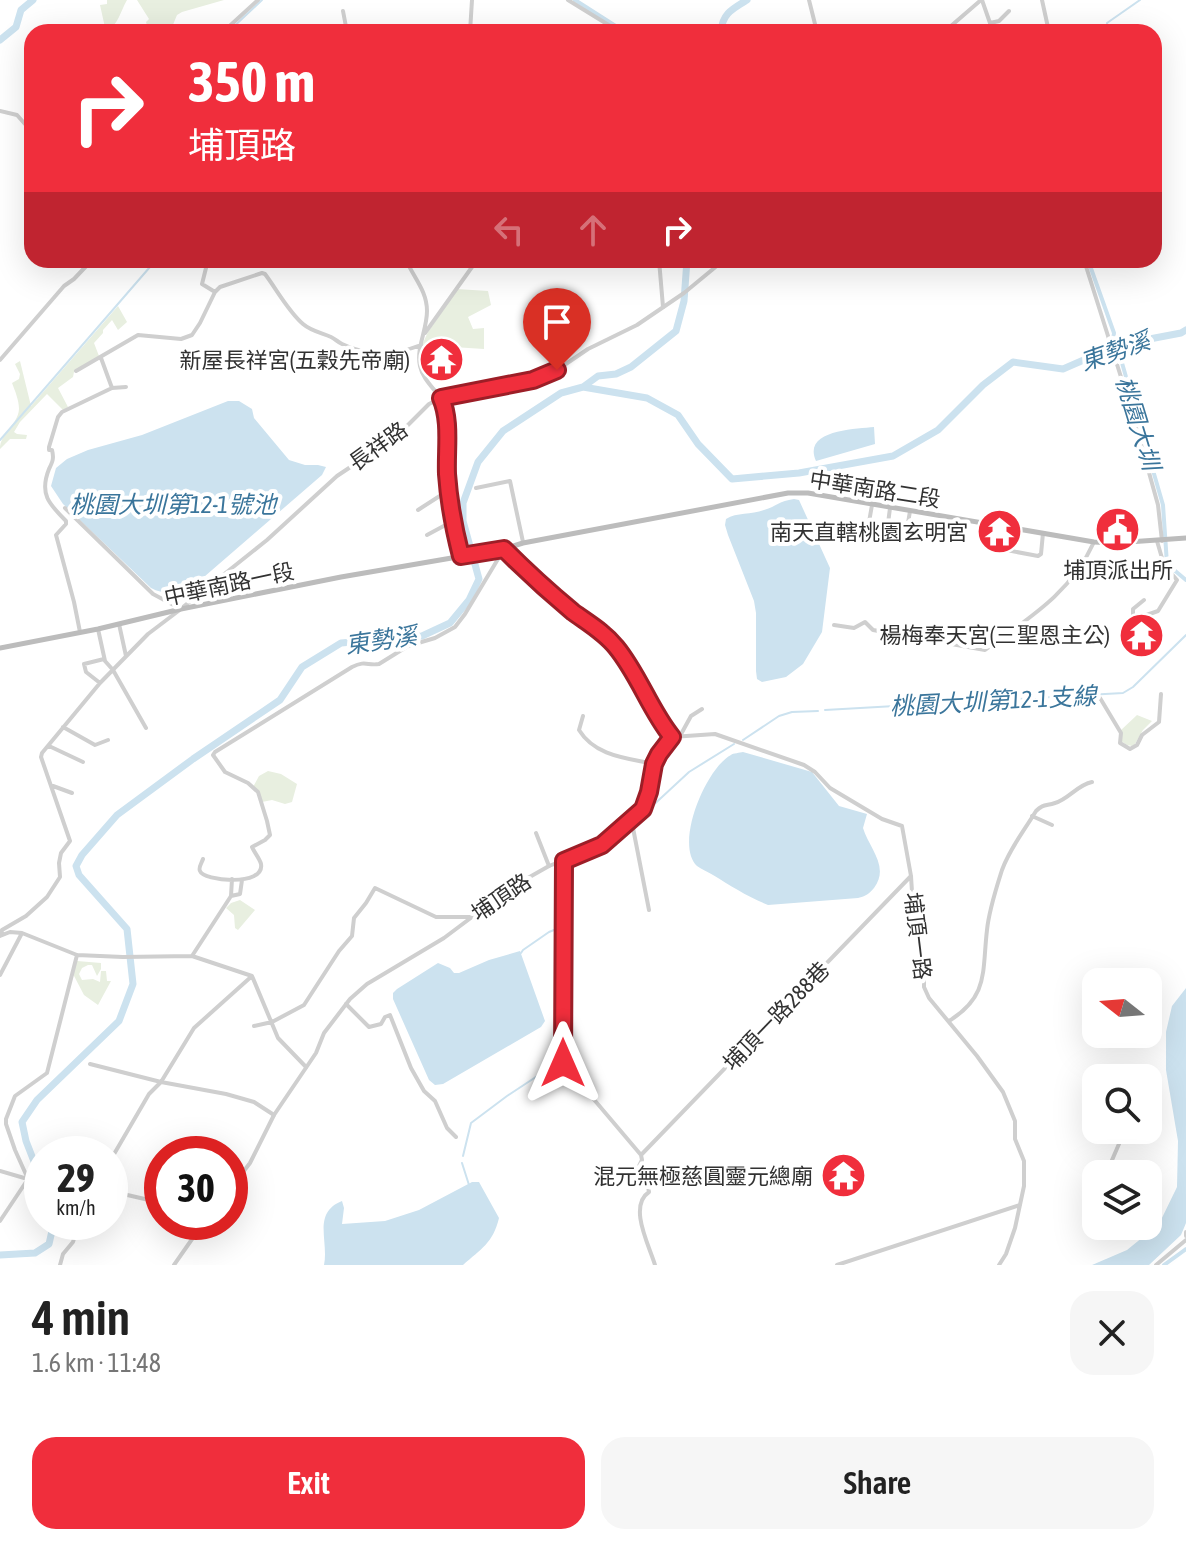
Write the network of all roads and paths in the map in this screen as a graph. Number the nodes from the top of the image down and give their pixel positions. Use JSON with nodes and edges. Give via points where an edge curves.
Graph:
{"nodes":[{"id":1,"x":258,"y":0,"type":"edge"},
{"id":2,"x":472,"y":0,"type":"edge"},
{"id":3,"x":568,"y":0,"type":"edge"},
{"id":4,"x":809,"y":0,"type":"edge"},
{"id":5,"x":981,"y":0,"type":"edge"},
{"id":6,"x":1042,"y":0,"type":"edge"},
{"id":7,"x":343,"y":11,"type":"dead end"},
{"id":8,"x":1009,"y":11,"type":"dead end"},
{"id":9,"x":232,"y":24,"type":"edge"},
{"id":10,"x":345,"y":24,"type":"edge"},
{"id":11,"x":470,"y":24,"type":"edge"},
{"id":12,"x":607,"y":24,"type":"edge"},
{"id":13,"x":815,"y":24,"type":"edge"},
{"id":14,"x":953,"y":24,"type":"edge"},
{"id":15,"x":1047,"y":24,"type":"edge"},
{"id":16,"x":0,"y":111,"type":"edge"},
{"id":17,"x":24,"y":123,"type":"edge"},
{"id":18,"x":84,"y":268,"type":"edge"},
{"id":19,"x":206,"y":268,"type":"edge"},
{"id":20,"x":410,"y":268,"type":"edge"},
{"id":21,"x":471,"y":268,"type":"edge"},
{"id":22,"x":660,"y":268,"type":"edge"},
{"id":23,"x":714,"y":268,"type":"edge"},
{"id":24,"x":1087,"y":268,"type":"edge"},
{"id":25,"x":215,"y":292,"type":"junction"},
{"id":26,"x":663,"y":307,"type":"junction"},
{"id":27,"x":424,"y":335,"type":"junction"},
{"id":28,"x":421,"y":345,"type":"junction"},
{"id":29,"x":101,"y":358,"type":"junction"},
{"id":30,"x":0,"y":360,"type":"edge"},
{"id":31,"x":76,"y":371,"type":"dead end"},
{"id":32,"x":126,"y":387,"type":"dead end"},
{"id":33,"x":112,"y":388,"type":"junction"},
{"id":34,"x":441,"y":398,"type":"junction"},
{"id":35,"x":476,"y":488,"type":"dead end"},
{"id":36,"x":449,"y":490,"type":"junction"},
{"id":37,"x":872,"y":505,"type":"junction"},
{"id":38,"x":65,"y":508,"type":"dead end"},
{"id":39,"x":890,"y":508,"type":"junction"},
{"id":40,"x":418,"y":510,"type":"dead end"},
{"id":41,"x":910,"y":511,"type":"junction"},
{"id":42,"x":453,"y":521,"type":"junction"},
{"id":43,"x":1043,"y":533,"type":"junction"},
{"id":44,"x":427,"y":535,"type":"dead end"},
{"id":45,"x":1186,"y":538,"type":"edge"},
{"id":46,"x":866,"y":539,"type":"dead end"},
{"id":47,"x":1162,"y":541,"type":"junction"},
{"id":48,"x":1094,"y":542,"type":"junction"},
{"id":49,"x":523,"y":543,"type":"junction"},
{"id":50,"x":985,"y":546,"type":"dead end"},
{"id":51,"x":504,"y":549,"type":"junction"},
{"id":52,"x":490,"y":551,"type":"joint"},
{"id":53,"x":463,"y":556,"type":"junction"},
{"id":54,"x":1144,"y":600,"type":"dead end"},
{"id":55,"x":181,"y":609,"type":"junction"},
{"id":56,"x":119,"y":624,"type":"junction"},
{"id":57,"x":834,"y":625,"type":"dead end"},
{"id":58,"x":98,"y":629,"type":"junction"},
{"id":59,"x":80,"y":632,"type":"junction"},
{"id":60,"x":0,"y":648,"type":"edge"},
{"id":61,"x":126,"y":656,"type":"junction"},
{"id":62,"x":104,"y":659,"type":"junction"},
{"id":63,"x":113,"y":670,"type":"junction"},
{"id":64,"x":100,"y":683,"type":"junction"},
{"id":65,"x":1161,"y":694,"type":"dead end"},
{"id":66,"x":1100,"y":698,"type":"dead end"},
{"id":67,"x":702,"y":709,"type":"dead end"},
{"id":68,"x":583,"y":716,"type":"dead end"},
{"id":69,"x":63,"y":727,"type":"junction"},
{"id":70,"x":146,"y":728,"type":"dead end"},
{"id":71,"x":680,"y":736,"type":"junction"},
{"id":72,"x":672,"y":737,"type":"junction"},
{"id":73,"x":108,"y":740,"type":"dead end"},
{"id":74,"x":49,"y":746,"type":"junction"},
{"id":75,"x":83,"y":762,"type":"dead end"},
{"id":76,"x":654,"y":764,"type":"junction"},
{"id":77,"x":1092,"y":782,"type":"dead end"},
{"id":78,"x":53,"y":786,"type":"junction"},
{"id":79,"x":72,"y":793,"type":"dead end"},
{"id":80,"x":1032,"y":816,"type":"junction"},
{"id":81,"x":629,"y":823,"type":"junction"},
{"id":82,"x":1052,"y":825,"type":"dead end"},
{"id":83,"x":536,"y":833,"type":"dead end"},
{"id":84,"x":203,"y":859,"type":"dead end"},
{"id":85,"x":564,"y":861,"type":"junction"},
{"id":86,"x":549,"y":866,"type":"junction"},
{"id":87,"x":911,"y":876,"type":"junction"},
{"id":88,"x":232,"y":879,"type":"junction"},
{"id":89,"x":242,"y":880,"type":"junction"},
{"id":90,"x":231,"y":896,"type":"junction"},
{"id":91,"x":649,"y":910,"type":"dead end"},
{"id":92,"x":471,"y":917,"type":"junction"},
{"id":93,"x":22,"y":933,"type":"junction"},
{"id":94,"x":0,"y":936,"type":"edge"},
{"id":95,"x":77,"y":955,"type":"junction"},
{"id":96,"x":192,"y":956,"type":"junction"},
{"id":97,"x":0,"y":975,"type":"edge"},
{"id":98,"x":252,"y":976,"type":"junction"},
{"id":99,"x":346,"y":1004,"type":"junction"},
{"id":100,"x":949,"y":1021,"type":"junction"},
{"id":101,"x":272,"y":1022,"type":"junction"},
{"id":102,"x":254,"y":1026,"type":"dead end"},
{"id":103,"x":90,"y":1064,"type":"dead end"},
{"id":104,"x":306,"y":1067,"type":"junction"},
{"id":105,"x":161,"y":1082,"type":"junction"},
{"id":106,"x":274,"y":1115,"type":"junction"},
{"id":107,"x":125,"y":1136,"type":"edge"},
{"id":108,"x":456,"y":1137,"type":"dead end"},
{"id":109,"x":641,"y":1155,"type":"junction"},
{"id":110,"x":248,"y":1166,"type":"edge"},
{"id":111,"x":24,"y":1169,"type":"edge"},
{"id":112,"x":0,"y":1171,"type":"edge"},
{"id":113,"x":24,"y":1178,"type":"edge"},
{"id":114,"x":24,"y":1186,"type":"edge"},
{"id":115,"x":1020,"y":1205,"type":"junction"},
{"id":116,"x":0,"y":1221,"type":"edge"},
{"id":117,"x":1186,"y":1236,"type":"edge"},
{"id":118,"x":74,"y":1240,"type":"edge"},
{"id":119,"x":191,"y":1240,"type":"edge"},
{"id":120,"x":60,"y":1265,"type":"edge"},
{"id":121,"x":174,"y":1265,"type":"edge"},
{"id":122,"x":655,"y":1265,"type":"edge"},
{"id":123,"x":837,"y":1265,"type":"edge"},
{"id":124,"x":999,"y":1265,"type":"edge"},
{"id":125,"x":1156,"y":1265,"type":"edge"}],
"edges":[{"from":1,"to":9,"type":"street"},
{"from":2,"to":11,"type":"street"},
{"from":3,"to":12,"type":"street"},
{"from":4,"to":13,"type":"street"},
{"from":5,"to":8,"type":"street","via":[[990,23]]},
{"from":5,"to":14,"type":"street"},
{"from":6,"to":15,"type":"street"},
{"from":7,"to":10,"type":"street"},
{"from":16,"to":17,"type":"street"},
{"from":18,"to":30,"type":"street"},
{"from":19,"to":25,"type":"street","via":[[202,284]]},
{"from":20,"to":27,"type":"street","via":[[425,294]]},
{"from":21,"to":27,"type":"street"},
{"from":22,"to":26,"type":"street"},
{"from":23,"to":26,"type":"street","name":"長祥路"},
{"from":24,"to":47,"type":"street","via":[[1158,505]]},
{"from":25,"to":28,"type":"street","via":[[262,273],[301,322],[341,344],[388,353]]},
{"from":25,"to":29,"type":"street","via":[[192,335],[138,335]]},
{"from":26,"to":34,"type":"street","name":"長祥路","via":[[533,380]]},
{"from":27,"to":28,"type":"street"},
{"from":28,"to":34,"type":"street","via":[[422,375]]},
{"from":29,"to":31,"type":"street"},
{"from":29,"to":33,"type":"street"},
{"from":32,"to":33,"type":"street"},
{"from":33,"to":59,"type":"street","via":[[62,412],[49,447],[54,456],[44,489],[66,521],[56,535]]},
{"from":34,"to":36,"type":"street","via":[[447,411]]},
{"from":34,"to":55,"type":"street","name":"長祥路","via":[[337,476]]},
{"from":35,"to":49,"type":"street","via":[[510,481]]},
{"from":36,"to":40,"type":"street"},
{"from":36,"to":42,"type":"street"},
{"from":37,"to":39,"type":"main road","name":"中華南路二段"},
{"from":37,"to":46,"type":"street"},
{"from":37,"to":49,"type":"main road","name":"中華南路二段","via":[[788,493]]},
{"from":38,"to":55,"type":"street","via":[[153,594]]},
{"from":39,"to":41,"type":"main road","name":"中華南路二段"},
{"from":39,"to":41,"type":"street","via":[[887,531],[906,535]]},
{"from":41,"to":43,"type":"main road","name":"中華南路二段"},
{"from":42,"to":44,"type":"street"},
{"from":42,"to":53,"type":"street"},
{"from":43,"to":48,"type":"main road","name":"中華南路二段"},
{"from":43,"to":50,"type":"street","via":[[1041,554],[1035,556]]},
{"from":45,"to":47,"type":"main road","name":"中華南路二段"},
{"from":47,"to":48,"type":"main road","name":"中華南路二段"},
{"from":47,"to":54,"type":"street","via":[[1164,565],[1177,580],[1158,611],[1133,616]]},
{"from":48,"to":57,"type":"street","via":[[1058,595],[985,650],[873,630],[865,622],[854,628]]},
{"from":49,"to":51,"type":"main road","name":"中華南路二段"},
{"from":51,"to":52,"type":"main road","name":"中華南路二段"},
{"from":51,"to":72,"type":"street","via":[[614,645]]},
{"from":51,"to":89,"type":"street","via":[[455,627],[379,664],[361,662],[215,752],[225,772],[258,792],[270,835],[252,847],[261,869]]},
{"from":52,"to":53,"type":"main road","name":"中華南路一段"},
{"from":53,"to":55,"type":"main road","name":"中華南路一段"},
{"from":55,"to":56,"type":"main road","name":"中華南路一段"},
{"from":55,"to":61,"type":"street","name":"長祥路"},
{"from":56,"to":58,"type":"main road","name":"中華南路一段"},
{"from":56,"to":61,"type":"street"},
{"from":58,"to":59,"type":"main road","name":"中華南路一段"},
{"from":58,"to":62,"type":"street"},
{"from":59,"to":60,"type":"main road","name":"中華南路一段"},
{"from":61,"to":63,"type":"street","name":"長祥路"},
{"from":62,"to":63,"type":"street"},
{"from":62,"to":64,"type":"street","via":[[84,664]]},
{"from":63,"to":64,"type":"street","name":"長祥路"},
{"from":63,"to":70,"type":"street"},
{"from":64,"to":69,"type":"street","name":"長祥路"},
{"from":65,"to":66,"type":"street","via":[[1159,722],[1130,749],[1120,743],[1121,733]]},
{"from":67,"to":71,"type":"street","via":[[691,716]]},
{"from":68,"to":76,"type":"street","via":[[579,730],[601,752]]},
{"from":69,"to":73,"type":"street","via":[[95,745]]},
{"from":69,"to":74,"type":"street","name":"長祥路"},
{"from":71,"to":72,"type":"street","name":"埔頂一路"},
{"from":71,"to":87,"type":"street","name":"埔頂一路","via":[[715,734],[804,765],[830,788],[902,826]]},
{"from":72,"to":76,"type":"street","name":"埔頂路"},
{"from":74,"to":75,"type":"street"},
{"from":74,"to":78,"type":"street","via":[[41,757]]},
{"from":76,"to":81,"type":"street","name":"埔頂路","via":[[643,809]]},
{"from":77,"to":80,"type":"street","via":[[1058,803],[1042,805]]},
{"from":78,"to":79,"type":"street"},
{"from":78,"to":94,"type":"street","via":[[70,841],[61,853],[60,877],[42,902]]},
{"from":80,"to":82,"type":"street"},
{"from":80,"to":100,"type":"street","via":[[1001,874],[979,990],[966,1010]]},
{"from":81,"to":85,"type":"street","name":"埔頂路","via":[[602,845]]},
{"from":81,"to":91,"type":"street"},
{"from":83,"to":86,"type":"street"},
{"from":84,"to":88,"type":"street","via":[[203,875]]},
{"from":85,"to":86,"type":"street","name":"埔頂路"},
{"from":85,"to":109,"type":"street","via":[[563,1063]]},
{"from":86,"to":92,"type":"street","name":"埔頂路"},
{"from":87,"to":100,"type":"street","name":"埔頂一路","via":[[924,987]]},
{"from":87,"to":109,"type":"street","name":"埔頂一路288巷"},
{"from":88,"to":89,"type":"street"},
{"from":88,"to":90,"type":"street"},
{"from":89,"to":90,"type":"street","via":[[240,894]]},
{"from":90,"to":96,"type":"street"},
{"from":92,"to":99,"type":"street","name":"埔頂路","via":[[367,984]]},
{"from":92,"to":101,"type":"street","via":[[436,917],[375,888],[354,918],[352,936],[304,1005]]},
{"from":93,"to":94,"type":"street"},
{"from":93,"to":95,"type":"street"},
{"from":93,"to":97,"type":"street"},
{"from":95,"to":96,"type":"street"},
{"from":95,"to":111,"type":"street","via":[[47,1073],[15,1096],[6,1119]]},
{"from":96,"to":98,"type":"street"},
{"from":98,"to":101,"type":"street"},
{"from":98,"to":105,"type":"street","via":[[194,1028]]},
{"from":99,"to":104,"type":"street","name":"埔頂路"},
{"from":99,"to":108,"type":"street","via":[[369,1027],[390,1015],[411,1068]]},
{"from":100,"to":115,"type":"street","name":"埔頂一路","via":[[1013,1113],[1025,1171]]},
{"from":101,"to":102,"type":"street"},
{"from":101,"to":104,"type":"street","via":[[278,1038]]},
{"from":103,"to":105,"type":"street"},
{"from":104,"to":106,"type":"street","name":"埔頂路"},
{"from":105,"to":106,"type":"street","via":[[254,1102]]},
{"from":105,"to":107,"type":"street"},
{"from":106,"to":110,"type":"street","name":"埔頂路"},
{"from":109,"to":122,"type":"street","via":[[633,1178],[648,1187],[639,1213]]},
{"from":112,"to":113,"type":"street"},
{"from":114,"to":116,"type":"street"},
{"from":115,"to":123,"type":"street"},
{"from":115,"to":124,"type":"street","name":"埔頂一路"},
{"from":117,"to":125,"type":"street"},
{"from":118,"to":120,"type":"street"},
{"from":119,"to":121,"type":"street"}]}
